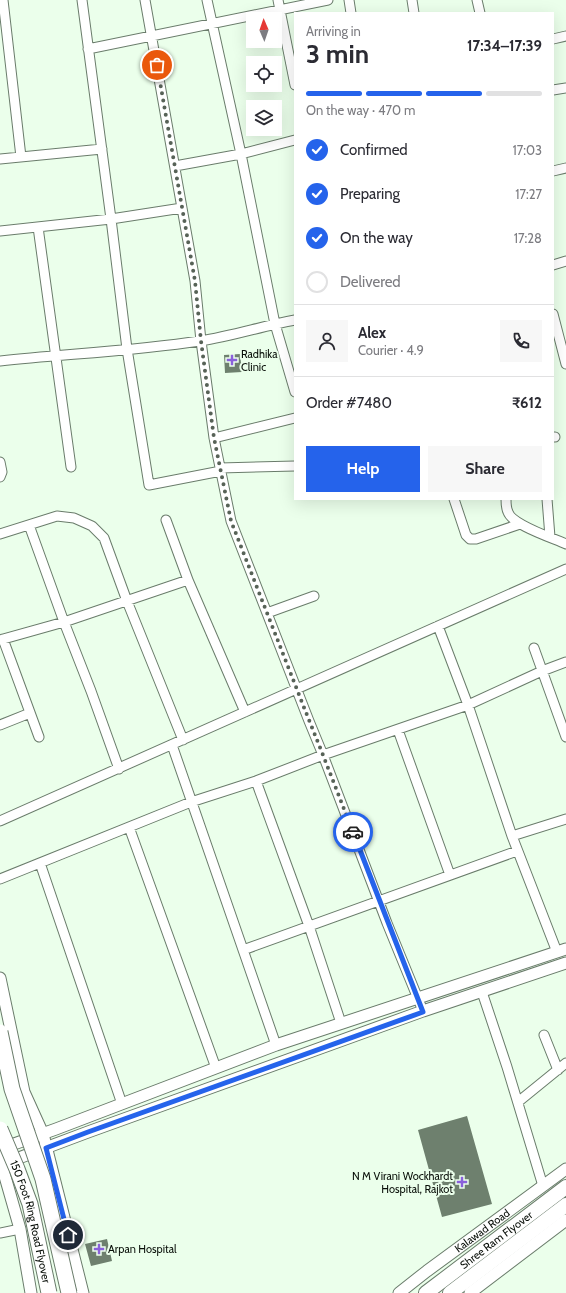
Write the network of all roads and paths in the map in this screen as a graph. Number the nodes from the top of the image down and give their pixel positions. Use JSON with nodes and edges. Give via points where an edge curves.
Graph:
{"nodes":[{"id":1,"x":3,"y":0,"type":"edge"},
{"id":2,"x":82,"y":0,"type":"edge"},
{"id":3,"x":145,"y":0,"type":"edge"},
{"id":4,"x":207,"y":0,"type":"edge"},
{"id":5,"x":278,"y":0,"type":"edge"},
{"id":6,"x":328,"y":0,"type":"edge"},
{"id":7,"x":348,"y":0,"type":"edge"},
{"id":8,"x":412,"y":0,"type":"edge"},
{"id":9,"x":477,"y":0,"type":"edge"},
{"id":10,"x":280,"y":10,"type":"junction"},
{"id":11,"x":350,"y":12,"type":"edge"},
{"id":12,"x":414,"y":12,"type":"edge"},
{"id":13,"x":480,"y":12,"type":"edge"},
{"id":14,"x":212,"y":24,"type":"junction"},
{"id":15,"x":152,"y":36,"type":"junction"},
{"id":16,"x":566,"y":36,"type":"edge"},
{"id":17,"x":554,"y":39,"type":"edge"},
{"id":18,"x":88,"y":49,"type":"junction"},
{"id":19,"x":294,"y":80,"type":"edge"},
{"id":20,"x":566,"y":88,"type":"edge"},
{"id":21,"x":554,"y":90,"type":"edge"},
{"id":22,"x":294,"y":140,"type":"edge"},
{"id":23,"x":102,"y":149,"type":"junction"},
{"id":24,"x":241,"y":154,"type":"junction"},
{"id":25,"x":21,"y":157,"type":"junction"},
{"id":26,"x":0,"y":159,"type":"edge"},
{"id":27,"x":175,"y":166,"type":"junction"},
{"id":28,"x":566,"y":168,"type":"edge"},
{"id":29,"x":554,"y":171,"type":"edge"},
{"id":30,"x":182,"y":208,"type":"junction"},
{"id":31,"x":111,"y":220,"type":"junction"},
{"id":32,"x":38,"y":227,"type":"junction"},
{"id":33,"x":0,"y":231,"type":"edge"},
{"id":34,"x":566,"y":261,"type":"edge"},
{"id":35,"x":554,"y":265,"type":"edge"},
{"id":36,"x":554,"y":317,"type":"edge"},
{"id":37,"x":294,"y":320,"type":"edge"},
{"id":38,"x":275,"y":324,"type":"junction"},
{"id":39,"x":201,"y":341,"type":"junction"},
{"id":40,"x":127,"y":350,"type":"junction"},
{"id":41,"x":564,"y":352,"type":"edge"},
{"id":42,"x":56,"y":355,"type":"junction"},
{"id":43,"x":554,"y":355,"type":"edge"},
{"id":44,"x":0,"y":361,"type":"edge"},
{"id":45,"x":566,"y":364,"type":"edge"},
{"id":46,"x":294,"y":389,"type":"edge"},
{"id":47,"x":294,"y":418,"type":"edge"},
{"id":48,"x":214,"y":438,"type":"junction"},
{"id":49,"x":0,"y":462,"type":"edge"},
{"id":50,"x":294,"y":466,"type":"edge"},
{"id":51,"x":70,"y":467,"type":"dead end"},
{"id":52,"x":221,"y":470,"type":"junction"},
{"id":53,"x":0,"y":477,"type":"edge"},
{"id":54,"x":454,"y":500,"type":"edge"},
{"id":55,"x":506,"y":500,"type":"edge"},
{"id":56,"x":548,"y":500,"type":"edge"},
{"id":57,"x":166,"y":520,"type":"dead end"},
{"id":58,"x":520,"y":524,"type":"junction"},
{"id":59,"x":29,"y":525,"type":"junction"},
{"id":60,"x":0,"y":534,"type":"edge"},
{"id":61,"x":550,"y":537,"type":"junction"},
{"id":62,"x":566,"y":544,"type":"edge"},
{"id":63,"x":566,"y":569,"type":"edge"},
{"id":64,"x":188,"y":580,"type":"junction"},
{"id":65,"x":314,"y":596,"type":"dead end"},
{"id":66,"x":127,"y":601,"type":"junction"},
{"id":67,"x":267,"y":613,"type":"junction"},
{"id":68,"x":64,"y":622,"type":"junction"},
{"id":69,"x":438,"y":626,"type":"junction"},
{"id":70,"x":2,"y":639,"type":"edge"},
{"id":71,"x":534,"y":648,"type":"dead end"},
{"id":72,"x":566,"y":662,"type":"edge"},
{"id":73,"x":542,"y":671,"type":"junction"},
{"id":74,"x":296,"y":689,"type":"junction"},
{"id":75,"x":468,"y":704,"type":"junction"},
{"id":76,"x":245,"y":712,"type":"junction"},
{"id":77,"x":30,"y":713,"type":"junction"},
{"id":78,"x":0,"y":725,"type":"edge"},
{"id":79,"x":398,"y":730,"type":"junction"},
{"id":80,"x":39,"y":737,"type":"dead end"},
{"id":81,"x":566,"y":737,"type":"edge"},
{"id":82,"x":183,"y":740,"type":"junction"},
{"id":83,"x":172,"y":745,"type":"junction"},
{"id":84,"x":323,"y":755,"type":"junction"},
{"id":85,"x":119,"y":769,"type":"junction"},
{"id":86,"x":256,"y":781,"type":"junction"},
{"id":87,"x":191,"y":802,"type":"junction"},
{"id":88,"x":566,"y":819,"type":"edge"},
{"id":89,"x":0,"y":822,"type":"edge"},
{"id":90,"x":129,"y":827,"type":"junction"},
{"id":91,"x":512,"y":836,"type":"junction"},
{"id":92,"x":517,"y":851,"type":"junction"},
{"id":93,"x":40,"y":863,"type":"junction"},
{"id":94,"x":450,"y":874,"type":"junction"},
{"id":95,"x":0,"y":879,"type":"edge"},
{"id":96,"x":378,"y":900,"type":"junction"},
{"id":97,"x":309,"y":926,"type":"junction"},
{"id":98,"x":243,"y":950,"type":"junction"},
{"id":99,"x":562,"y":950,"type":"edge"},
{"id":100,"x":566,"y":963,"type":"edge"},
{"id":101,"x":0,"y":978,"type":"edge"},
{"id":102,"x":482,"y":992,"type":"junction"},
{"id":103,"x":417,"y":998,"type":"junction"},
{"id":104,"x":423,"y":1012,"type":"junction"},
{"id":105,"x":341,"y":1023,"type":"junction"},
{"id":106,"x":0,"y":1032,"type":"edge"},
{"id":107,"x":544,"y":1035,"type":"dead end"},
{"id":108,"x":276,"y":1045,"type":"junction"},
{"id":109,"x":566,"y":1063,"type":"edge"},
{"id":110,"x":216,"y":1068,"type":"junction"},
{"id":111,"x":558,"y":1070,"type":"junction"},
{"id":112,"x":518,"y":1102,"type":"junction"},
{"id":113,"x":122,"y":1104,"type":"junction"},
{"id":114,"x":0,"y":1129,"type":"edge"},
{"id":115,"x":43,"y":1134,"type":"junction"},
{"id":116,"x":46,"y":1148,"type":"junction"},
{"id":117,"x":0,"y":1149,"type":"edge"},
{"id":118,"x":1,"y":1162,"type":"edge"},
{"id":119,"x":566,"y":1169,"type":"edge"},
{"id":120,"x":542,"y":1186,"type":"junction"},
{"id":121,"x":566,"y":1187,"type":"edge"},
{"id":122,"x":566,"y":1205,"type":"edge"},
{"id":123,"x":565,"y":1224,"type":"edge"},
{"id":124,"x":20,"y":1230,"type":"junction"},
{"id":125,"x":0,"y":1233,"type":"edge"},
{"id":126,"x":31,"y":1293,"type":"edge"},
{"id":127,"x":49,"y":1293,"type":"edge"},
{"id":128,"x":69,"y":1293,"type":"edge"},
{"id":129,"x":83,"y":1293,"type":"edge"},
{"id":130,"x":399,"y":1293,"type":"edge"},
{"id":131,"x":426,"y":1293,"type":"edge"},
{"id":132,"x":450,"y":1293,"type":"edge"},
{"id":133,"x":470,"y":1293,"type":"edge"}],
"edges":[{"from":1,"to":25,"type":"street"},
{"from":2,"to":18,"type":"street"},
{"from":3,"to":15,"type":"street"},
{"from":4,"to":14,"type":"street"},
{"from":5,"to":10,"type":"street"},
{"from":6,"to":10,"type":"street"},
{"from":7,"to":11,"type":"street"},
{"from":8,"to":12,"type":"street"},
{"from":9,"to":13,"type":"street"},
{"from":10,"to":14,"type":"street"},
{"from":10,"to":19,"type":"street"},
{"from":14,"to":15,"type":"street"},
{"from":14,"to":24,"type":"street"},
{"from":15,"to":18,"type":"street"},
{"from":15,"to":27,"type":"street"},
{"from":16,"to":17,"type":"street"},
{"from":18,"to":23,"type":"street"},
{"from":20,"to":21,"type":"street"},
{"from":22,"to":24,"type":"street"},
{"from":23,"to":25,"type":"street"},
{"from":23,"to":31,"type":"street"},
{"from":24,"to":27,"type":"street"},
{"from":24,"to":38,"type":"street"},
{"from":25,"to":26,"type":"street"},
{"from":27,"to":30,"type":"street"},
{"from":28,"to":29,"type":"street"},
{"from":30,"to":31,"type":"street"},
{"from":30,"to":39,"type":"street","via":[[195,281]]},
{"from":31,"to":32,"type":"street"},
{"from":31,"to":40,"type":"street"},
{"from":32,"to":33,"type":"street"},
{"from":32,"to":42,"type":"street"},
{"from":34,"to":35,"type":"street"},
{"from":36,"to":41,"type":"street"},
{"from":37,"to":38,"type":"street"},
{"from":38,"to":39,"type":"street"},
{"from":38,"to":46,"type":"street"},
{"from":39,"to":40,"type":"street"},
{"from":39,"to":48,"type":"street"},
{"from":40,"to":42,"type":"street"},
{"from":40,"to":52,"type":"street","via":[[150,485]]},
{"from":41,"to":43,"type":"street"},
{"from":41,"to":45,"type":"street"},
{"from":42,"to":44,"type":"street"},
{"from":42,"to":51,"type":"street"},
{"from":47,"to":48,"type":"street"},
{"from":48,"to":52,"type":"street"},
{"from":49,"to":53,"type":"street"},
{"from":50,"to":52,"type":"street"},
{"from":52,"to":67,"type":"street","via":[[231,521]]},
{"from":54,"to":58,"type":"street","via":[[466,535],[470,539],[476,540]]},
{"from":55,"to":58,"type":"street","via":[[512,519]]},
{"from":56,"to":61,"type":"street"},
{"from":57,"to":64,"type":"street"},
{"from":58,"to":61,"type":"street"},
{"from":59,"to":60,"type":"street"},
{"from":59,"to":66,"type":"street","via":[[57,516],[74,518],[92,526],[104,538]]},
{"from":59,"to":68,"type":"street"},
{"from":61,"to":62,"type":"street"},
{"from":63,"to":69,"type":"street"},
{"from":64,"to":66,"type":"street"},
{"from":64,"to":76,"type":"street"},
{"from":65,"to":67,"type":"street"},
{"from":66,"to":68,"type":"street"},
{"from":66,"to":82,"type":"street"},
{"from":67,"to":74,"type":"street"},
{"from":68,"to":70,"type":"street"},
{"from":68,"to":85,"type":"street"},
{"from":69,"to":74,"type":"street"},
{"from":69,"to":75,"type":"street"},
{"from":70,"to":77,"type":"street"},
{"from":71,"to":73,"type":"street"},
{"from":72,"to":73,"type":"street"},
{"from":73,"to":75,"type":"street"},
{"from":73,"to":81,"type":"street"},
{"from":74,"to":76,"type":"street"},
{"from":74,"to":84,"type":"street"},
{"from":75,"to":79,"type":"street"},
{"from":75,"to":91,"type":"street"},
{"from":76,"to":82,"type":"street"},
{"from":77,"to":78,"type":"street"},
{"from":77,"to":80,"type":"street"},
{"from":79,"to":84,"type":"street"},
{"from":79,"to":94,"type":"street"},
{"from":82,"to":83,"type":"street"},
{"from":83,"to":85,"type":"street"},
{"from":83,"to":87,"type":"street"},
{"from":84,"to":86,"type":"street"},
{"from":84,"to":96,"type":"street"},
{"from":85,"to":89,"type":"street"},
{"from":86,"to":87,"type":"street"},
{"from":86,"to":97,"type":"street"},
{"from":87,"to":90,"type":"street"},
{"from":87,"to":98,"type":"street"},
{"from":88,"to":91,"type":"street"},
{"from":90,"to":93,"type":"street"},
{"from":90,"to":110,"type":"street"},
{"from":91,"to":92,"type":"street"},
{"from":92,"to":94,"type":"street"},
{"from":92,"to":99,"type":"street"},
{"from":93,"to":95,"type":"street"},
{"from":93,"to":113,"type":"street"},
{"from":94,"to":96,"type":"street"},
{"from":96,"to":97,"type":"street"},
{"from":96,"to":103,"type":"street"},
{"from":97,"to":98,"type":"street"},
{"from":97,"to":105,"type":"street"},
{"from":98,"to":108,"type":"street"},
{"from":99,"to":103,"type":"street"},
{"from":100,"to":102,"type":"street"},
{"from":101,"to":115,"type":"street","via":[[24,1092]]},
{"from":102,"to":104,"type":"street"},
{"from":102,"to":112,"type":"street"},
{"from":103,"to":104,"type":"street"},
{"from":103,"to":105,"type":"street"},
{"from":104,"to":116,"type":"street"},
{"from":105,"to":108,"type":"street"},
{"from":106,"to":128,"type":"highway","name":"150 Foot Ring Road Flyover","bridge":true,"via":[[12,1088],[44,1179]]},
{"from":107,"to":111,"type":"street"},
{"from":108,"to":110,"type":"street"},
{"from":109,"to":111,"type":"street"},
{"from":110,"to":113,"type":"street"},
{"from":111,"to":112,"type":"street"},
{"from":112,"to":120,"type":"street"},
{"from":113,"to":115,"type":"street"},
{"from":114,"to":127,"type":"highway","name":"150 Foot Ring Road Flyover","bridge":true,"via":[[30,1204]]},
{"from":115,"to":116,"type":"street"},
{"from":115,"to":117,"type":"street"},
{"from":116,"to":118,"type":"street"},
{"from":116,"to":129,"type":"street"},
{"from":118,"to":124,"type":"street"},
{"from":119,"to":120,"type":"street","name":"Kalawad Road"},
{"from":120,"to":130,"type":"street","name":"Kalawad Road"},
{"from":121,"to":131,"type":"main road","name":"Shree Ram Flyover"},
{"from":122,"to":132,"type":"main road","name":"Shree Ram Flyover"},
{"from":123,"to":133,"type":"street"},
{"from":124,"to":125,"type":"street"},
{"from":124,"to":126,"type":"street"}]}
